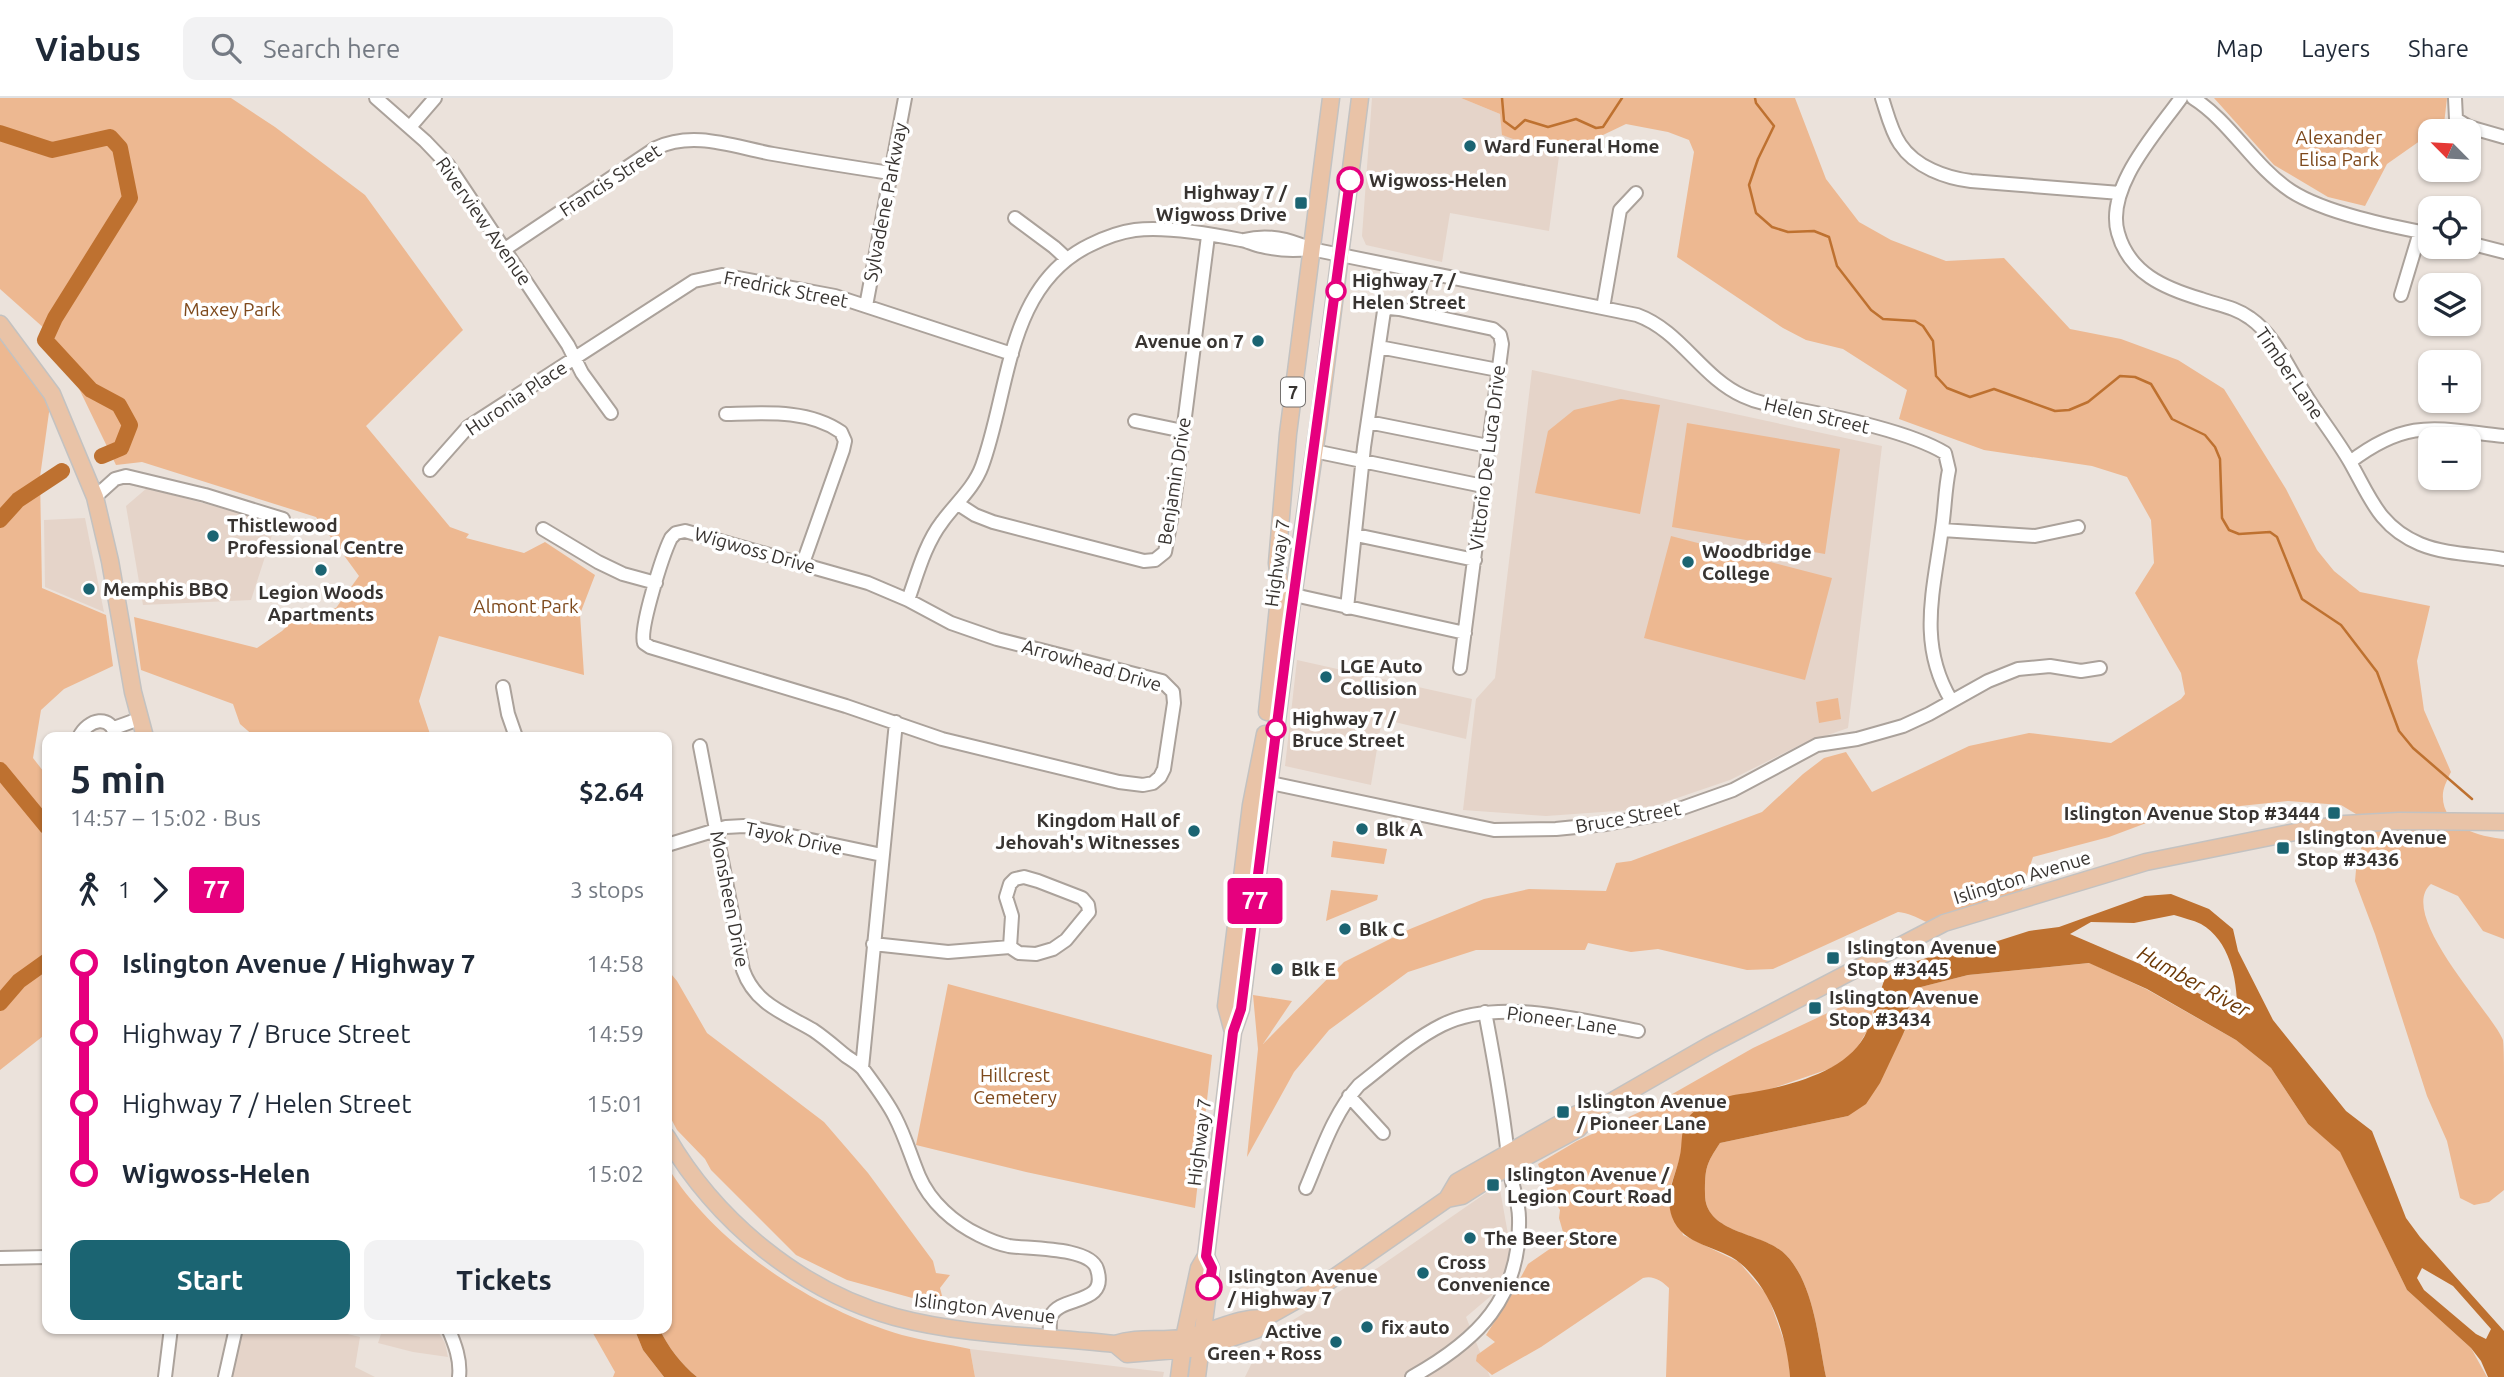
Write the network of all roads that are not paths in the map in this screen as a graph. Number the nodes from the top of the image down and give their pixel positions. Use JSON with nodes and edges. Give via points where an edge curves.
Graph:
{"nodes":[{"id":1,"x":376,"y":98,"type":"edge"},
{"id":2,"x":435,"y":98,"type":"edge"},
{"id":3,"x":905,"y":98,"type":"edge"},
{"id":4,"x":1331,"y":98,"type":"edge"},
{"id":5,"x":1360,"y":98,"type":"edge"},
{"id":6,"x":1882,"y":98,"type":"edge"},
{"id":7,"x":2181,"y":98,"type":"edge"},
{"id":8,"x":2193,"y":98,"type":"edge"},
{"id":9,"x":2455,"y":98,"type":"edge"},
{"id":10,"x":410,"y":127,"type":"junction"},
{"id":11,"x":2504,"y":137,"type":"edge"},
{"id":12,"x":890,"y":173,"type":"junction"},
{"id":13,"x":1636,"y":193,"type":"dead end"},
{"id":14,"x":2120,"y":193,"type":"junction"},
{"id":15,"x":1016,"y":218,"type":"dead end"},
{"id":16,"x":2418,"y":231,"type":"edge"},
{"id":17,"x":1208,"y":236,"type":"junction"},
{"id":18,"x":2481,"y":246,"type":"edge"},
{"id":19,"x":505,"y":249,"type":"junction"},
{"id":20,"x":1311,"y":249,"type":"junction"},
{"id":21,"x":2504,"y":251,"type":"edge"},
{"id":22,"x":2418,"y":253,"type":"edge"},
{"id":23,"x":1340,"y":255,"type":"junction"},
{"id":24,"x":1067,"y":259,"type":"junction"},
{"id":25,"x":1424,"y":271,"type":"junction"},
{"id":26,"x":2401,"y":295,"type":"dead end"},
{"id":27,"x":866,"y":306,"type":"junction"},
{"id":28,"x":1603,"y":308,"type":"junction"},
{"id":29,"x":1415,"y":312,"type":"junction"},
{"id":30,"x":0,"y":324,"type":"edge"},
{"id":31,"x":1379,"y":347,"type":"junction"},
{"id":32,"x":1012,"y":354,"type":"junction"},
{"id":33,"x":575,"y":359,"type":"junction"},
{"id":34,"x":1498,"y":370,"type":"junction"},
{"id":35,"x":611,"y":413,"type":"dead end"},
{"id":36,"x":726,"y":414,"type":"dead end"},
{"id":37,"x":1135,"y":421,"type":"dead end"},
{"id":38,"x":1368,"y":422,"type":"junction"},
{"id":39,"x":1182,"y":431,"type":"junction"},
{"id":40,"x":2504,"y":436,"type":"edge"},
{"id":41,"x":1488,"y":446,"type":"junction"},
{"id":42,"x":1314,"y":451,"type":"junction"},
{"id":43,"x":1364,"y":461,"type":"junction"},
{"id":44,"x":2350,"y":462,"type":"junction"},
{"id":45,"x":430,"y":470,"type":"dead end"},
{"id":46,"x":1483,"y":486,"type":"junction"},
{"id":47,"x":95,"y":497,"type":"junction"},
{"id":48,"x":958,"y":504,"type":"junction"},
{"id":49,"x":283,"y":519,"type":"dead end"},
{"id":50,"x":2078,"y":527,"type":"dead end"},
{"id":51,"x":543,"y":529,"type":"dead end"},
{"id":52,"x":1942,"y":530,"type":"junction"},
{"id":53,"x":1356,"y":535,"type":"junction"},
{"id":54,"x":2504,"y":559,"type":"edge"},
{"id":55,"x":1475,"y":560,"type":"junction"},
{"id":56,"x":803,"y":563,"type":"junction"},
{"id":57,"x":656,"y":583,"type":"junction"},
{"id":58,"x":1294,"y":595,"type":"junction"},
{"id":59,"x":908,"y":600,"type":"junction"},
{"id":60,"x":1347,"y":608,"type":"junction"},
{"id":61,"x":1465,"y":633,"type":"junction"},
{"id":62,"x":1460,"y":668,"type":"dead end"},
{"id":63,"x":2100,"y":668,"type":"dead end"},
{"id":64,"x":503,"y":687,"type":"dead end"},
{"id":65,"x":1951,"y":701,"type":"junction"},
{"id":66,"x":139,"y":719,"type":"junction"},
{"id":67,"x":896,"y":722,"type":"junction"},
{"id":68,"x":82,"y":732,"type":"edge"},
{"id":69,"x":115,"y":732,"type":"edge"},
{"id":70,"x":143,"y":732,"type":"edge"},
{"id":71,"x":514,"y":732,"type":"edge"},
{"id":72,"x":699,"y":746,"type":"dead end"},
{"id":73,"x":1263,"y":781,"type":"junction"},
{"id":74,"x":2504,"y":822,"type":"edge"},
{"id":75,"x":717,"y":830,"type":"junction"},
{"id":76,"x":672,"y":844,"type":"edge"},
{"id":77,"x":882,"y":856,"type":"junction"},
{"id":78,"x":873,"y":944,"type":"junction"},
{"id":79,"x":1010,"y":947,"type":"junction"},
{"id":80,"x":1485,"y":1012,"type":"junction"},
{"id":81,"x":1638,"y":1031,"type":"dead end"},
{"id":82,"x":862,"y":1068,"type":"junction"},
{"id":83,"x":1349,"y":1096,"type":"junction"},
{"id":84,"x":1383,"y":1133,"type":"dead end"},
{"id":85,"x":672,"y":1144,"type":"edge"},
{"id":86,"x":1509,"y":1160,"type":"junction"},
{"id":87,"x":1306,"y":1188,"type":"dead end"},
{"id":88,"x":1206,"y":1256,"type":"junction"},
{"id":89,"x":42,"y":1257,"type":"edge"},
{"id":90,"x":0,"y":1258,"type":"edge"},
{"id":91,"x":170,"y":1334,"type":"edge"},
{"id":92,"x":235,"y":1334,"type":"edge"},
{"id":93,"x":451,"y":1334,"type":"edge"},
{"id":94,"x":1050,"y":1337,"type":"junction"},
{"id":95,"x":1202,"y":1341,"type":"junction"},
{"id":96,"x":1184,"y":1344,"type":"junction"},
{"id":97,"x":165,"y":1377,"type":"edge"},
{"id":98,"x":225,"y":1377,"type":"edge"},
{"id":99,"x":459,"y":1377,"type":"edge"},
{"id":100,"x":1180,"y":1377,"type":"edge"},
{"id":101,"x":1196,"y":1377,"type":"edge"},
{"id":102,"x":1412,"y":1377,"type":"edge"}],
"edges":[{"from":1,"to":10,"type":"street","name":"Riverview Avenue"},
{"from":2,"to":10,"type":"street"},
{"from":3,"to":12,"type":"street","name":"Sylvadene Parkway"},
{"from":4,"to":20,"type":"main road","name":"Highway 7","number":"7"},
{"from":5,"to":23,"type":"main road","name":"Highway 7","number":"7"},
{"from":6,"to":14,"type":"street","via":[[1900,145],[1933,171],[1953,179]]},
{"from":7,"to":14,"type":"street","name":"Timber Lane"},
{"from":8,"to":16,"type":"street","via":[[2292,192],[2336,210]]},
{"from":9,"to":11,"type":"street","via":[[2456,120]]},
{"from":10,"to":19,"type":"street","name":"Riverview Avenue","via":[[448,165]]},
{"from":12,"to":19,"type":"street","name":"Francis Street","via":[[715,141],[683,140],[656,148]]},
{"from":12,"to":27,"type":"street","name":"Sylvadene Parkway"},
{"from":13,"to":28,"type":"street","via":[[1620,210]]},
{"from":14,"to":44,"type":"street","name":"Timber Lane","via":[[2115,210],[2118,233],[2137,269],[2160,284],[2254,320]]},
{"from":15,"to":24,"type":"street"},
{"from":17,"to":20,"type":"street","via":[[1289,239]]},
{"from":17,"to":24,"type":"street","via":[[1134,230],[1103,239]]},
{"from":17,"to":39,"type":"street","name":"Benjamin Drive"},
{"from":18,"to":21,"type":"street"},
{"from":19,"to":33,"type":"street","name":"Riverview Avenue"},
{"from":20,"to":23,"type":"street","name":"Helen Street"},
{"from":20,"to":73,"type":"main road","name":"Highway 7","number":"7","via":[[1286,454]]},
{"from":22,"to":26,"type":"street"},
{"from":23,"to":25,"type":"street","name":"Helen Street"},
{"from":23,"to":42,"type":"main road","name":"Highway 7","number":"7"},
{"from":24,"to":32,"type":"street","via":[[1037,292]]},
{"from":25,"to":28,"type":"street","name":"Helen Street"},
{"from":25,"to":29,"type":"street"},
{"from":27,"to":32,"type":"street","name":"Fredrick Street"},
{"from":27,"to":33,"type":"street","name":"Fredrick Street","via":[[835,296],[714,275],[694,281]]},
{"from":28,"to":52,"type":"street","name":"Helen Street","via":[[1637,315],[1663,327],[1714,377],[1743,396],[1924,441],[1945,453],[1949,470]]},
{"from":29,"to":31,"type":"street","name":"Vittorio De Luca Drive","via":[[1389,308],[1384,312]]},
{"from":29,"to":34,"type":"street","name":"Vittorio De Luca Drive","via":[[1493,329],[1502,344]]},
{"from":30,"to":47,"type":"main road","via":[[52,394]]},
{"from":31,"to":34,"type":"street"},
{"from":31,"to":38,"type":"street","name":"Vittorio De Luca Drive"},
{"from":32,"to":48,"type":"street","via":[[981,468]]},
{"from":33,"to":35,"type":"street","name":"Riverview Avenue"},
{"from":33,"to":45,"type":"street","name":"Huronia Place","via":[[468,427]]},
{"from":34,"to":41,"type":"street","name":"Vittorio De Luca Drive"},
{"from":36,"to":56,"type":"street","via":[[798,416],[841,432],[843,450]]},
{"from":37,"to":39,"type":"street"},
{"from":38,"to":41,"type":"street"},
{"from":38,"to":43,"type":"street","name":"Vittorio De Luca Drive"},
{"from":39,"to":48,"type":"street","name":"Benjamin Drive","via":[[1168,543],[1155,560],[993,522]]},
{"from":40,"to":44,"type":"street","via":[[2418,429],[2393,436]]},
{"from":41,"to":46,"type":"street","name":"Vittorio De Luca Drive"},
{"from":42,"to":43,"type":"street"},
{"from":42,"to":58,"type":"main road","name":"Highway 7","number":"7"},
{"from":43,"to":46,"type":"street"},
{"from":43,"to":53,"type":"street","name":"Vittorio De Luca Drive"},
{"from":44,"to":54,"type":"street","name":"Timber Lane","via":[[2383,519],[2405,537],[2446,552]]},
{"from":46,"to":55,"type":"street","name":"Vittorio De Luca Drive"},
{"from":47,"to":49,"type":"street","via":[[125,476]]},
{"from":47,"to":66,"type":"main road"},
{"from":48,"to":59,"type":"street","via":[[930,543]]},
{"from":50,"to":52,"type":"street","via":[[2035,536]]},
{"from":51,"to":57,"type":"street","via":[[598,562]]},
{"from":52,"to":65,"type":"street","name":"Helen Street","via":[[1930,636],[1937,673]]},
{"from":53,"to":55,"type":"street"},
{"from":53,"to":60,"type":"street","name":"Vittorio De Luca Drive"},
{"from":55,"to":61,"type":"street","name":"Vittorio De Luca Drive"},
{"from":56,"to":57,"type":"street","name":"Wigwoss Drive","via":[[685,531],[671,538]]},
{"from":56,"to":59,"type":"street","name":"Wigwoss Drive"},
{"from":57,"to":67,"type":"street","name":"Wigwoss Drive","via":[[642,632],[650,647]]},
{"from":58,"to":60,"type":"street"},
{"from":58,"to":73,"type":"main road","name":"Highway 7","number":"7"},
{"from":59,"to":67,"type":"street","name":"Arrowhead Drive","via":[[951,623],[997,639],[1162,681],[1173,692],[1174,703],[1164,769],[1160,778],[1143,785],[942,739]]},
{"from":60,"to":61,"type":"street"},
{"from":61,"to":62,"type":"street","name":"Vittorio De Luca Drive"},
{"from":63,"to":65,"type":"street","name":"Bruce Street","via":[[2018,669]]},
{"from":64,"to":71,"type":"street"},
{"from":65,"to":73,"type":"street","name":"Bruce Street","via":[[1887,732],[1818,744],[1732,790],[1693,805],[1606,824],[1494,830]]},
{"from":66,"to":69,"type":"street"},
{"from":66,"to":70,"type":"main road"},
{"from":67,"to":77,"type":"street"},
{"from":68,"to":69,"type":"street","via":[[97,720],[107,722]]},
{"from":72,"to":75,"type":"street","name":"Monsheen Drive"},
{"from":73,"to":88,"type":"main road","name":"Highway 7","number":"7","via":[[1241,1009],[1233,1032]]},
{"from":74,"to":86,"type":"main road","name":"Islington Avenue","via":[[2399,821],[2318,828],[2146,862],[1944,923],[1710,1045],[1595,1111],[1577,1114]]},
{"from":75,"to":76,"type":"street","name":"Tayok Drive"},
{"from":75,"to":77,"type":"street","name":"Tayok Drive","via":[[756,827]]},
{"from":75,"to":82,"type":"street","name":"Monsheen Drive","via":[[750,987],[767,1005],[819,1034]]},
{"from":77,"to":78,"type":"street"},
{"from":78,"to":79,"type":"street","via":[[948,952]]},
{"from":78,"to":82,"type":"street"},
{"from":79,"to":79,"type":"street","via":[[1036,954],[1053,949],[1077,929],[1089,912],[1088,905],[1082,898],[1038,881],[1015,879],[1006,897],[1012,916]]},
{"from":80,"to":81,"type":"street","name":"Pioneer Lane","via":[[1509,1010]]},
{"from":80,"to":83,"type":"street","name":"Pioneer Lane","via":[[1429,1032]]},
{"from":80,"to":86,"type":"street","name":"Pioneer Lane"},
{"from":82,"to":94,"type":"street","name":"Monsheen Drive","via":[[895,1118],[918,1175],[942,1209],[981,1236],[1091,1259],[1098,1281],[1093,1291],[1058,1307],[1051,1316]]},
{"from":83,"to":84,"type":"street"},
{"from":83,"to":87,"type":"street","name":"Pioneer Lane"},
{"from":85,"to":94,"type":"main road","name":"Islington Avenue","via":[[746,1236],[806,1278],[893,1316],[985,1332]]},
{"from":86,"to":95,"type":"main road","name":"Islington Avenue","via":[[1462,1196],[1447,1199],[1322,1286],[1265,1318],[1256,1330]]},
{"from":86,"to":102,"type":"street","name":"Pioneer Lane","via":[[1519,1219],[1518,1254],[1511,1279],[1477,1329],[1455,1350]]},
{"from":88,"to":95,"type":"main road","name":"Highway 7","number":"7","via":[[1212,1268]]},
{"from":88,"to":96,"type":"main road","name":"Highway 7","number":"7","via":[[1199,1268]]},
{"from":89,"to":90,"type":"street"},
{"from":91,"to":97,"type":"street"},
{"from":92,"to":98,"type":"street"},
{"from":93,"to":99,"type":"street"},
{"from":94,"to":96,"type":"main road","name":"Islington Avenue","via":[[1115,1344],[1129,1339]]},
{"from":95,"to":96,"type":"main road","name":"Islington Avenue"},
{"from":95,"to":101,"type":"main road","name":"Highway 7","number":"7"},
{"from":96,"to":100,"type":"main road","name":"Highway 7","number":"7"}]}
